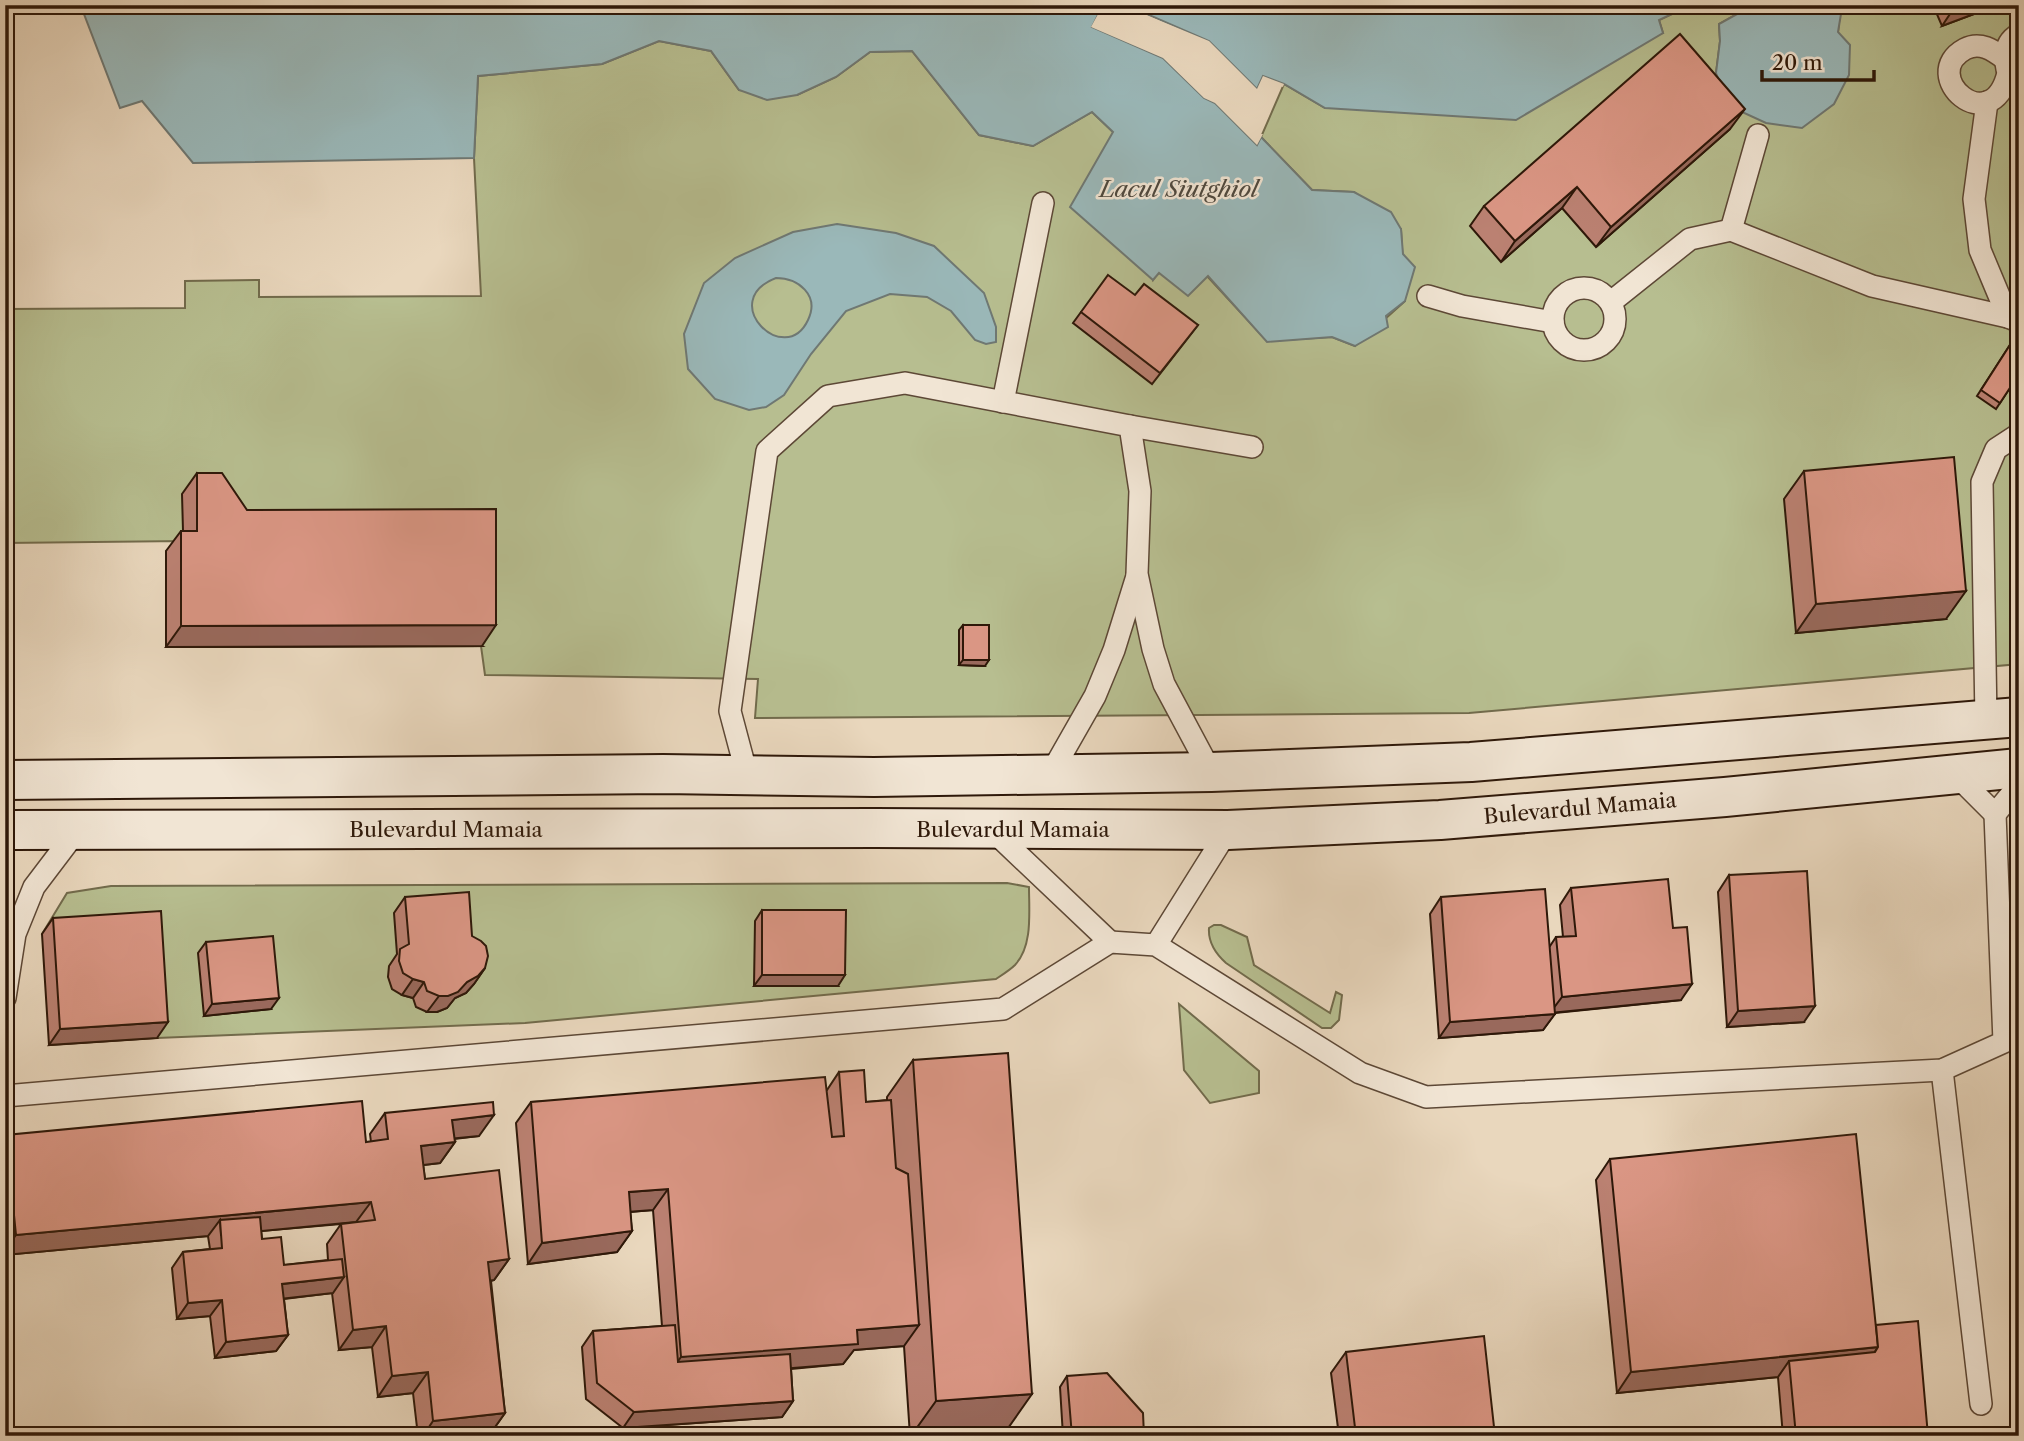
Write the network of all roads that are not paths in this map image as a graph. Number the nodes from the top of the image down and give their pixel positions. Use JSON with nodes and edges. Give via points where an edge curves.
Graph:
{"nodes":[{"id":1,"x":2019,"y":34,"type":"edge"},
{"id":2,"x":2011,"y":71,"type":"edge"},
{"id":3,"x":1987,"y":102,"type":"junction"},
{"id":4,"x":1758,"y":135,"type":"dead end"},
{"id":5,"x":1043,"y":203,"type":"dead end"},
{"id":6,"x":1731,"y":230,"type":"junction"},
{"id":7,"x":1428,"y":296,"type":"dead end"},
{"id":8,"x":1611,"y":302,"type":"junction"},
{"id":9,"x":2014,"y":319,"type":"edge"},
{"id":10,"x":1553,"y":322,"type":"junction"},
{"id":11,"x":1003,"y":402,"type":"junction"},
{"id":12,"x":1130,"y":426,"type":"junction"},
{"id":13,"x":2019,"y":434,"type":"edge"},
{"id":14,"x":1252,"y":447,"type":"dead end"},
{"id":15,"x":1138,"y":574,"type":"junction"},
{"id":16,"x":2002,"y":719,"type":"edge"},
{"id":17,"x":2019,"y":768,"type":"edge"},
{"id":18,"x":1211,"y":772,"type":"junction"},
{"id":19,"x":747,"y":775,"type":"junction"},
{"id":20,"x":1050,"y":775,"type":"junction"},
{"id":21,"x":1956,"y":775,"type":"junction"},
{"id":22,"x":5,"y":780,"type":"edge"},
{"id":23,"x":2019,"y":785,"type":"edge"},
{"id":24,"x":1995,"y":814,"type":"junction"},
{"id":25,"x":78,"y":829,"type":"junction"},
{"id":26,"x":991,"y":829,"type":"junction"},
{"id":27,"x":5,"y":830,"type":"edge"},
{"id":28,"x":1228,"y":830,"type":"junction"},
{"id":29,"x":1110,"y":942,"type":"junction"},
{"id":30,"x":1156,"y":945,"type":"junction"},
{"id":31,"x":5,"y":998,"type":"edge"},
{"id":32,"x":2012,"y":1041,"type":"edge"},
{"id":33,"x":1942,"y":1070,"type":"junction"},
{"id":34,"x":5,"y":1096,"type":"edge"},
{"id":35,"x":1981,"y":1404,"type":"dead end"}],
"edges":[{"from":1,"to":2,"type":"lane","via":[[2008,45]]},
{"from":2,"to":3,"type":"lane","via":[[2001,91]]},
{"from":2,"to":3,"type":"lane","via":[[1984,46],[1958,54],[1952,62],[1954,89],[1968,101]]},
{"from":3,"to":9,"type":"lane","via":[[1974,199],[1980,250]]},
{"from":4,"to":6,"type":"lane"},
{"from":5,"to":11,"type":"lane"},
{"from":6,"to":8,"type":"lane","via":[[1690,239]]},
{"from":6,"to":9,"type":"lane","via":[[1872,286]]},
{"from":7,"to":10,"type":"lane"},
{"from":8,"to":10,"type":"lane","via":[[1594,289],[1574,289],[1558,302]]},
{"from":8,"to":10,"type":"lane","via":[[1616,322],[1600,347],[1570,347],[1561,341]]},
{"from":11,"to":12,"type":"lane"},
{"from":11,"to":19,"type":"lane","via":[[905,383],[828,396],[767,451],[730,711]]},
{"from":12,"to":14,"type":"lane"},
{"from":12,"to":15,"type":"lane","via":[[1140,491]]},
{"from":13,"to":16,"type":"lane","via":[[1996,449],[1982,482]]},
{"from":15,"to":18,"type":"lane","via":[[1164,684]]},
{"from":15,"to":20,"type":"lane","via":[[1095,696]]},
{"from":16,"to":18,"type":"main road","via":[[1471,762]]},
{"from":17,"to":21,"type":"main road","name":"Bulevardul Mamaia"},
{"from":18,"to":20,"type":"main road"},
{"from":19,"to":20,"type":"main road"},
{"from":19,"to":22,"type":"main road"},
{"from":21,"to":24,"type":"lane"},
{"from":21,"to":28,"type":"main road","name":"Bulevardul Mamaia","via":[[1440,820]]},
{"from":23,"to":24,"type":"lane"},
{"from":24,"to":32,"type":"lane"},
{"from":25,"to":26,"type":"main road","name":"Bulevardul Mamaia"},
{"from":25,"to":27,"type":"main road","name":"Bulevardul Mamaia"},
{"from":25,"to":31,"type":"lane","via":[[34,887],[15,934]]},
{"from":26,"to":28,"type":"main road","name":"Bulevardul Mamaia"},
{"from":26,"to":29,"type":"lane"},
{"from":28,"to":30,"type":"lane"},
{"from":29,"to":30,"type":"lane"},
{"from":29,"to":34,"type":"lane","via":[[1003,1009]]},
{"from":30,"to":33,"type":"lane","via":[[1360,1073],[1426,1097]]},
{"from":32,"to":33,"type":"lane"},
{"from":33,"to":35,"type":"lane"}]}
